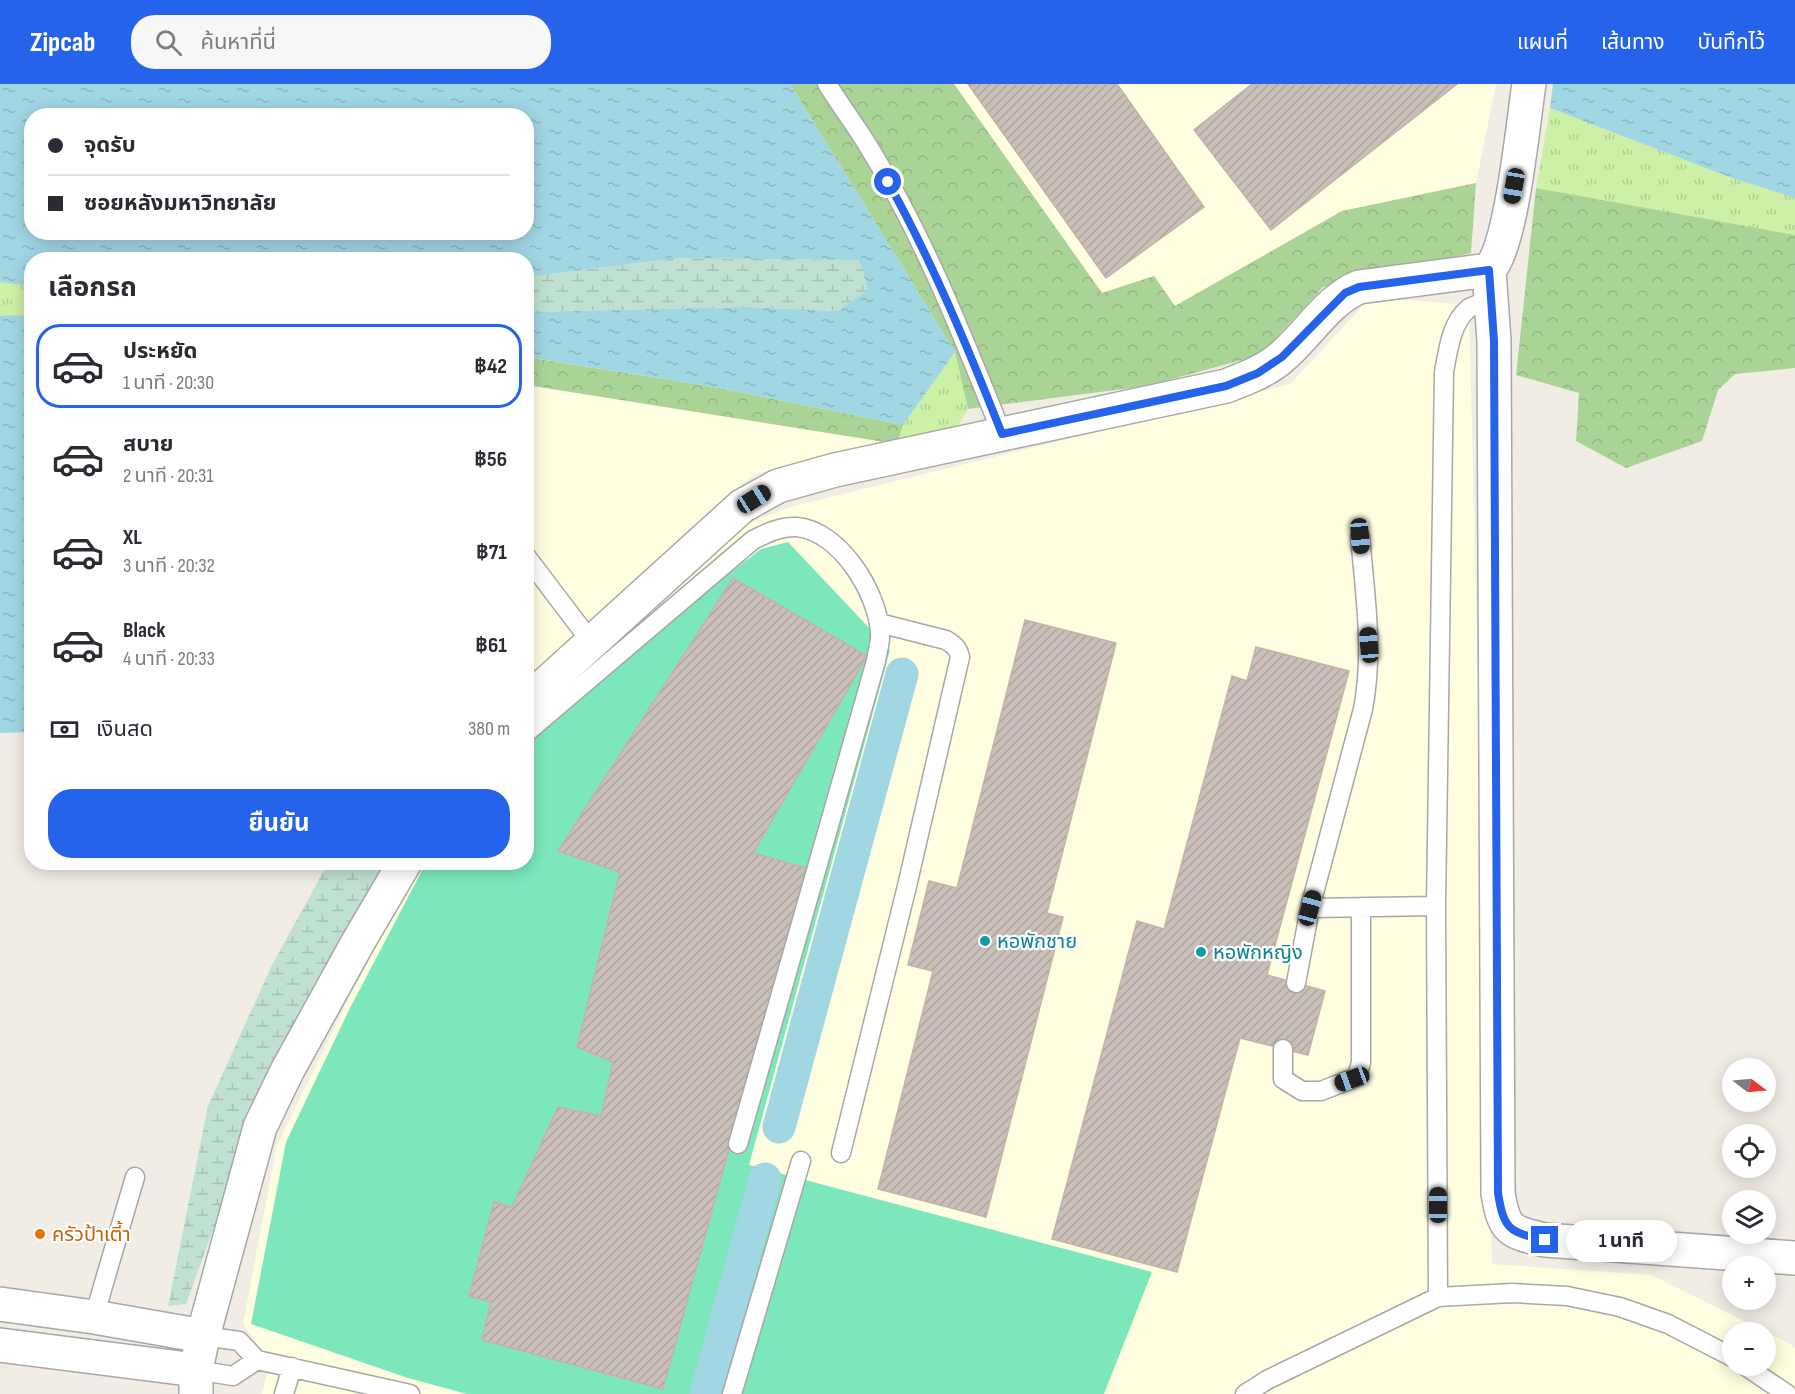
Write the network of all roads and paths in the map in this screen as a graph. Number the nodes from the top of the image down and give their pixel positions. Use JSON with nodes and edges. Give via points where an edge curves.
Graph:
{"nodes":[{"id":1,"x":827,"y":84,"type":"edge"},
{"id":2,"x":1529,"y":84,"type":"edge"},
{"id":3,"x":1494,"y":274,"type":"junction"},
{"id":4,"x":1002,"y":434,"type":"junction"},
{"id":5,"x":1360,"y":536,"type":"dead end"},
{"id":6,"x":534,"y":567,"type":"edge"},
{"id":7,"x":879,"y":624,"type":"junction"},
{"id":8,"x":592,"y":643,"type":"junction"},
{"id":9,"x":534,"y":695,"type":"edge"},
{"id":10,"x":534,"y":726,"type":"edge"},
{"id":11,"x":400,"y":870,"type":"edge"},
{"id":12,"x":1436,"y":906,"type":"junction"},
{"id":13,"x":1361,"y":907,"type":"junction"},
{"id":14,"x":1310,"y":908,"type":"junction"},
{"id":15,"x":1296,"y":983,"type":"dead end"},
{"id":16,"x":1283,"y":1049,"type":"dead end"},
{"id":17,"x":738,"y":1144,"type":"dead end"},
{"id":18,"x":841,"y":1153,"type":"dead end"},
{"id":19,"x":801,"y":1161,"type":"dead end"},
{"id":20,"x":135,"y":1177,"type":"dead end"},
{"id":21,"x":1795,"y":1258,"type":"edge"},
{"id":22,"x":1438,"y":1297,"type":"junction"},
{"id":23,"x":0,"y":1304,"type":"edge"},
{"id":24,"x":94,"y":1317,"type":"junction"},
{"id":25,"x":203,"y":1336,"type":"junction"},
{"id":26,"x":0,"y":1345,"type":"edge"},
{"id":27,"x":1722,"y":1353,"type":"edge"},
{"id":28,"x":257,"y":1360,"type":"junction"},
{"id":29,"x":292,"y":1367,"type":"junction"},
{"id":30,"x":1760,"y":1376,"type":"edge"},
{"id":31,"x":196,"y":1382,"type":"edge"},
{"id":32,"x":284,"y":1394,"type":"edge"},
{"id":33,"x":410,"y":1394,"type":"edge"},
{"id":34,"x":732,"y":1394,"type":"edge"},
{"id":35,"x":1245,"y":1394,"type":"edge"},
{"id":36,"x":1787,"y":1394,"type":"edge"}],
"edges":[{"from":1,"to":4,"type":"lane","via":[[866,142],[910,222]]},
{"from":2,"to":3,"type":"street","via":[[1514,186]]},
{"from":3,"to":4,"type":"street","via":[[1359,287],[1345,293],[1282,357],[1258,373],[1226,386]]},
{"from":3,"to":12,"type":"lane","via":[[1457,324],[1444,372]]},
{"from":3,"to":21,"type":"street","via":[[1500,1207],[1517,1234],[1545,1240]]},
{"from":4,"to":8,"type":"street","via":[[835,470],[765,492],[742,506]]},
{"from":5,"to":14,"type":"lane","via":[[1369,645],[1367,688]]},
{"from":6,"to":8,"type":"lane"},
{"from":7,"to":10,"type":"lane","via":[[859,573],[844,552],[809,529],[774,530],[753,540]]},
{"from":7,"to":17,"type":"lane","via":[[876,661]]},
{"from":7,"to":18,"type":"lane","via":[[946,640],[954,644],[960,657]]},
{"from":8,"to":9,"type":"street"},
{"from":11,"to":25,"type":"street","via":[[287,1071],[260,1127]]},
{"from":12,"to":13,"type":"lane"},
{"from":12,"to":22,"type":"lane"},
{"from":13,"to":14,"type":"lane"},
{"from":13,"to":16,"type":"lane","via":[[1361,1062],[1357,1077],[1321,1091],[1302,1091],[1283,1079]]},
{"from":14,"to":15,"type":"lane"},
{"from":19,"to":34,"type":"lane"},
{"from":20,"to":24,"type":"lane"},
{"from":22,"to":27,"type":"lane","via":[[1512,1293],[1567,1296],[1620,1307],[1668,1324]]},
{"from":22,"to":35,"type":"lane","via":[[1266,1380]]},
{"from":23,"to":24,"type":"street"},
{"from":24,"to":25,"type":"street"},
{"from":25,"to":28,"type":"lane","via":[[239,1341]]},
{"from":25,"to":31,"type":"street"},
{"from":26,"to":31,"type":"street"},
{"from":28,"to":29,"type":"lane"},
{"from":28,"to":31,"type":"lane","via":[[233,1376]]},
{"from":29,"to":32,"type":"lane"},
{"from":29,"to":33,"type":"lane"},
{"from":30,"to":36,"type":"lane"}]}
